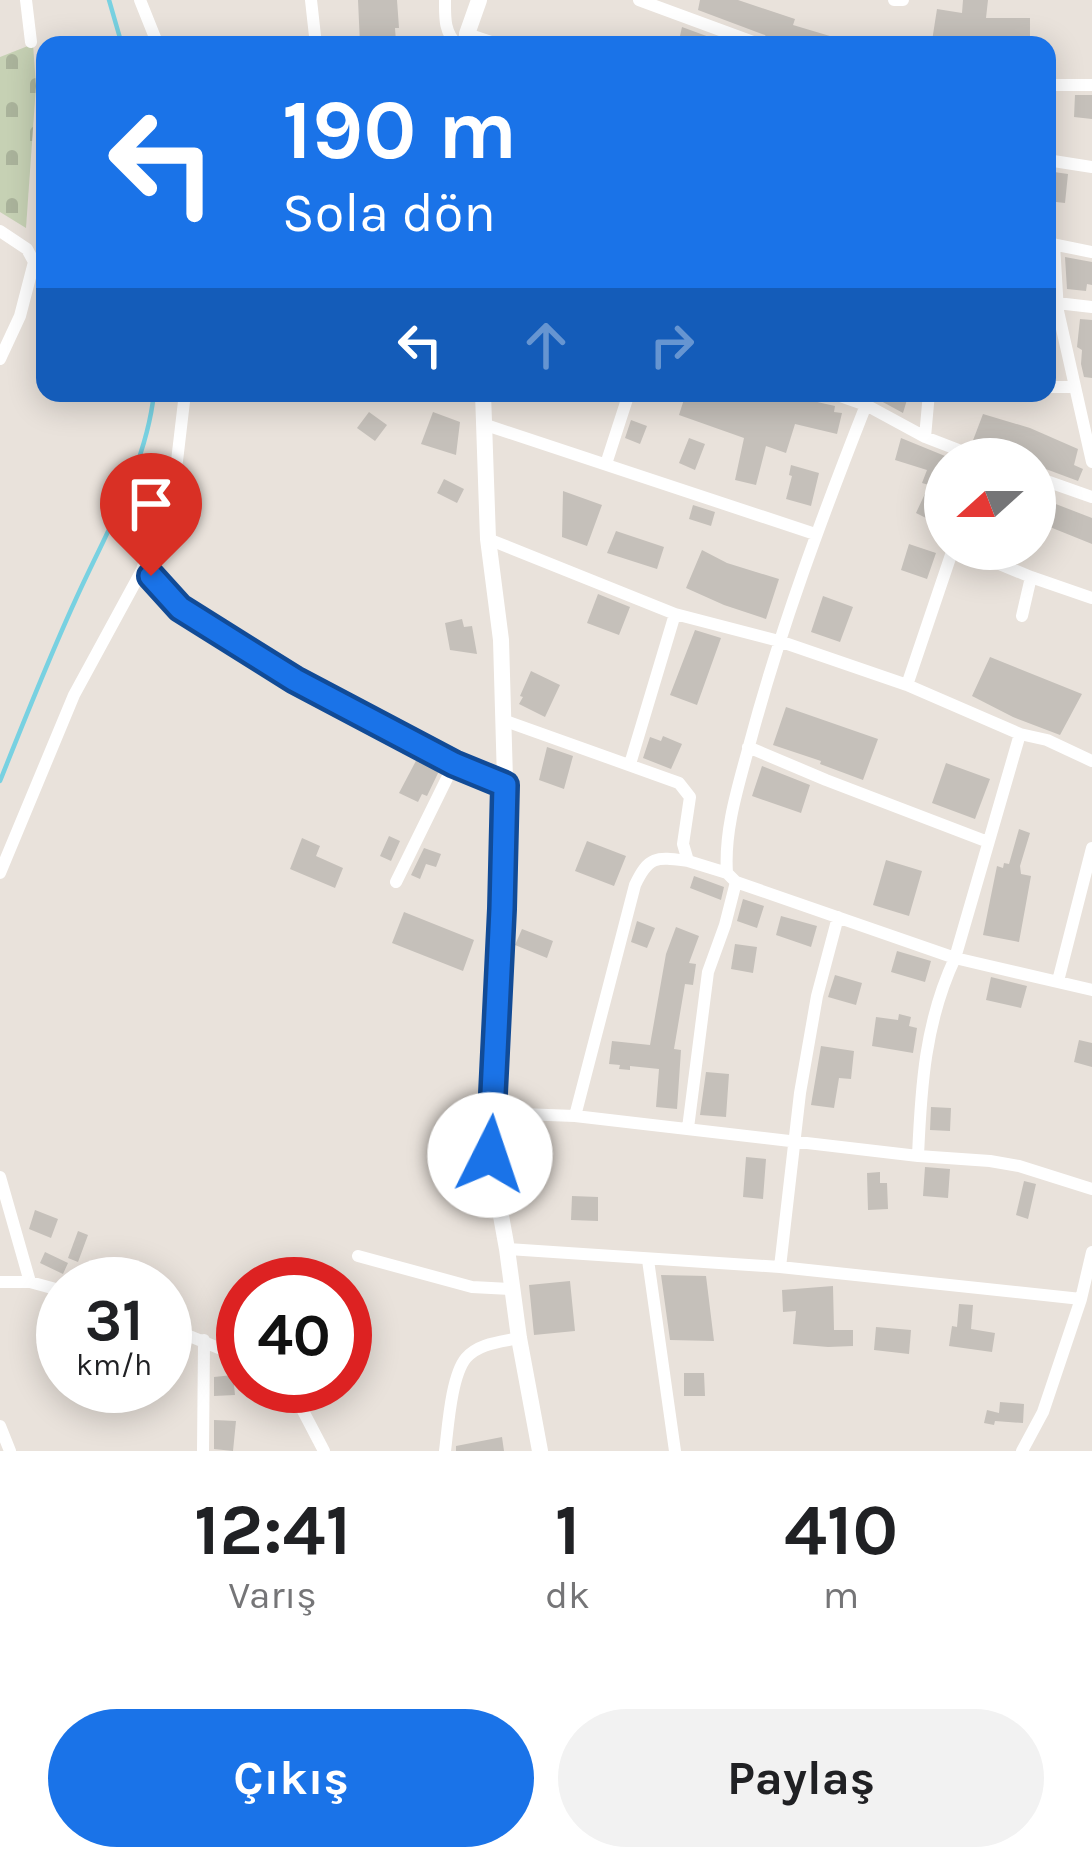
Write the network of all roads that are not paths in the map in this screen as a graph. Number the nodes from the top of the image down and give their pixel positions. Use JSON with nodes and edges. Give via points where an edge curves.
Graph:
{"nodes":[{"id":1,"x":26,"y":0,"type":"edge"},
{"id":2,"x":140,"y":0,"type":"edge"},
{"id":3,"x":310,"y":0,"type":"edge"},
{"id":4,"x":445,"y":0,"type":"edge"},
{"id":5,"x":479,"y":0,"type":"edge"},
{"id":6,"x":639,"y":0,"type":"edge"},
{"id":7,"x":154,"y":36,"type":"edge"},
{"id":8,"x":315,"y":36,"type":"edge"},
{"id":9,"x":450,"y":36,"type":"edge"},
{"id":10,"x":465,"y":36,"type":"edge"},
{"id":11,"x":737,"y":36,"type":"edge"},
{"id":12,"x":31,"y":42,"type":"dead end"},
{"id":13,"x":1056,"y":85,"type":"edge"},
{"id":14,"x":1092,"y":85,"type":"edge"},
{"id":15,"x":1056,"y":161,"type":"edge"},
{"id":16,"x":1092,"y":167,"type":"edge"},
{"id":17,"x":0,"y":231,"type":"edge"},
{"id":18,"x":1056,"y":244,"type":"edge"},
{"id":19,"x":1092,"y":252,"type":"edge"},
{"id":20,"x":1092,"y":308,"type":"edge"},
{"id":21,"x":1056,"y":309,"type":"edge"},
{"id":22,"x":1056,"y":317,"type":"edge"},
{"id":23,"x":0,"y":359,"type":"edge"},
{"id":24,"x":1056,"y":387,"type":"edge"},
{"id":25,"x":1074,"y":387,"type":"junction"},
{"id":26,"x":184,"y":402,"type":"edge"},
{"id":27,"x":484,"y":402,"type":"edge"},
{"id":28,"x":626,"y":402,"type":"edge"},
{"id":29,"x":858,"y":402,"type":"edge"},
{"id":30,"x":928,"y":402,"type":"edge"},
{"id":31,"x":866,"y":405,"type":"junction"},
{"id":32,"x":486,"y":425,"type":"junction"},
{"id":33,"x":925,"y":437,"type":"joint"},
{"id":34,"x":1092,"y":462,"type":"edge"},
{"id":35,"x":606,"y":464,"type":"junction"},
{"id":36,"x":1056,"y":485,"type":"edge"},
{"id":37,"x":1092,"y":497,"type":"edge"},
{"id":38,"x":815,"y":534,"type":"junction"},
{"id":39,"x":488,"y":539,"type":"junction"},
{"id":40,"x":946,"y":570,"type":"edge"},
{"id":41,"x":1014,"y":570,"type":"edge"},
{"id":42,"x":142,"y":571,"type":"junction"},
{"id":43,"x":1031,"y":577,"type":"junction"},
{"id":44,"x":1092,"y":598,"type":"edge"},
{"id":45,"x":675,"y":614,"type":"junction"},
{"id":46,"x":1022,"y":616,"type":"dead end"},
{"id":47,"x":779,"y":641,"type":"junction"},
{"id":48,"x":907,"y":685,"type":"junction"},
{"id":49,"x":503,"y":720,"type":"junction"},
{"id":50,"x":1020,"y":734,"type":"junction"},
{"id":51,"x":748,"y":747,"type":"junction"},
{"id":52,"x":1092,"y":761,"type":"edge"},
{"id":53,"x":454,"y":764,"type":"junction"},
{"id":54,"x":630,"y":764,"type":"junction"},
{"id":55,"x":505,"y":785,"type":"junction"},
{"id":56,"x":988,"y":842,"type":"junction"},
{"id":57,"x":1092,"y":848,"type":"edge"},
{"id":58,"x":688,"y":861,"type":"junction"},
{"id":59,"x":0,"y":873,"type":"edge"},
{"id":60,"x":731,"y":878,"type":"junction"},
{"id":61,"x":396,"y":882,"type":"dead end"},
{"id":62,"x":838,"y":917,"type":"junction"},
{"id":63,"x":955,"y":958,"type":"junction"},
{"id":64,"x":1058,"y":981,"type":"junction"},
{"id":65,"x":1092,"y":990,"type":"edge"},
{"id":66,"x":493,"y":1113,"type":"junction"},
{"id":67,"x":575,"y":1116,"type":"junction"},
{"id":68,"x":688,"y":1128,"type":"junction"},
{"id":69,"x":794,"y":1142,"type":"junction"},
{"id":70,"x":918,"y":1156,"type":"junction"},
{"id":71,"x":0,"y":1178,"type":"edge"},
{"id":72,"x":1092,"y":1189,"type":"edge"},
{"id":73,"x":507,"y":1249,"type":"junction"},
{"id":74,"x":1092,"y":1252,"type":"edge"},
{"id":75,"x":358,"y":1256,"type":"dead end"},
{"id":76,"x":649,"y":1259,"type":"junction"},
{"id":77,"x":780,"y":1267,"type":"junction"},
{"id":78,"x":0,"y":1282,"type":"edge"},
{"id":79,"x":30,"y":1282,"type":"junction"},
{"id":80,"x":36,"y":1284,"type":"edge"},
{"id":81,"x":512,"y":1289,"type":"junction"},
{"id":82,"x":1081,"y":1299,"type":"junction"},
{"id":83,"x":192,"y":1336,"type":"edge"},
{"id":84,"x":519,"y":1338,"type":"junction"},
{"id":85,"x":204,"y":1340,"type":"junction"},
{"id":86,"x":216,"y":1346,"type":"edge"},
{"id":87,"x":304,"y":1413,"type":"edge"},
{"id":88,"x":0,"y":1426,"type":"edge"},
{"id":89,"x":1026,"y":1450,"type":"edge"},
{"id":90,"x":10,"y":1451,"type":"edge"},
{"id":91,"x":203,"y":1451,"type":"edge"},
{"id":92,"x":324,"y":1451,"type":"edge"},
{"id":93,"x":445,"y":1451,"type":"edge"},
{"id":94,"x":540,"y":1451,"type":"edge"},
{"id":95,"x":675,"y":1451,"type":"edge"}],
"edges":[{"from":1,"to":12,"type":"street"},
{"from":2,"to":7,"type":"street"},
{"from":3,"to":8,"type":"street"},
{"from":4,"to":9,"type":"street"},
{"from":5,"to":10,"type":"street"},
{"from":6,"to":11,"type":"street"},
{"from":13,"to":14,"type":"street"},
{"from":15,"to":16,"type":"street"},
{"from":17,"to":23,"type":"street","via":[[34,262]]},
{"from":18,"to":19,"type":"street"},
{"from":20,"to":21,"type":"street"},
{"from":22,"to":25,"type":"street"},
{"from":24,"to":25,"type":"street"},
{"from":25,"to":34,"type":"street"},
{"from":26,"to":42,"type":"street","via":[[178,461]]},
{"from":27,"to":32,"type":"street"},
{"from":28,"to":35,"type":"street"},
{"from":29,"to":31,"type":"street"},
{"from":30,"to":33,"type":"street"},
{"from":31,"to":33,"type":"street"},
{"from":31,"to":38,"type":"street"},
{"from":32,"to":35,"type":"street"},
{"from":32,"to":39,"type":"street"},
{"from":35,"to":38,"type":"street"},
{"from":36,"to":37,"type":"street"},
{"from":38,"to":47,"type":"street"},
{"from":39,"to":45,"type":"street"},
{"from":39,"to":49,"type":"street"},
{"from":40,"to":48,"type":"street"},
{"from":41,"to":43,"type":"street"},
{"from":42,"to":53,"type":"street","via":[[180,608],[295,680]]},
{"from":42,"to":59,"type":"street","via":[[74,695]]},
{"from":43,"to":44,"type":"street"},
{"from":43,"to":46,"type":"street"},
{"from":45,"to":47,"type":"street"},
{"from":45,"to":54,"type":"street"},
{"from":47,"to":48,"type":"street"},
{"from":47,"to":51,"type":"street"},
{"from":48,"to":50,"type":"street"},
{"from":49,"to":54,"type":"street"},
{"from":49,"to":55,"type":"street"},
{"from":50,"to":52,"type":"street"},
{"from":50,"to":56,"type":"street"},
{"from":51,"to":56,"type":"street"},
{"from":51,"to":60,"type":"street","via":[[730,826]]},
{"from":53,"to":55,"type":"street"},
{"from":53,"to":61,"type":"street"},
{"from":54,"to":58,"type":"street","via":[[680,782],[689,797]]},
{"from":55,"to":66,"type":"street"},
{"from":56,"to":63,"type":"street"},
{"from":57,"to":64,"type":"street"},
{"from":58,"to":60,"type":"street"},
{"from":58,"to":67,"type":"street","via":[[660,857],[635,885]]},
{"from":60,"to":62,"type":"street"},
{"from":60,"to":68,"type":"street","via":[[708,972]]},
{"from":62,"to":63,"type":"street"},
{"from":62,"to":69,"type":"street"},
{"from":63,"to":64,"type":"street"},
{"from":63,"to":70,"type":"street","via":[[929,1028]]},
{"from":64,"to":65,"type":"street"},
{"from":66,"to":67,"type":"street"},
{"from":66,"to":73,"type":"street","via":[[490,1155]]},
{"from":67,"to":68,"type":"street"},
{"from":68,"to":69,"type":"street"},
{"from":69,"to":70,"type":"street"},
{"from":69,"to":77,"type":"street"},
{"from":70,"to":72,"type":"street","via":[[1019,1166]]},
{"from":71,"to":79,"type":"street"},
{"from":73,"to":76,"type":"street"},
{"from":73,"to":81,"type":"street"},
{"from":74,"to":82,"type":"street"},
{"from":75,"to":81,"type":"street","via":[[472,1287]]},
{"from":76,"to":77,"type":"street"},
{"from":76,"to":95,"type":"street"},
{"from":77,"to":82,"type":"street"},
{"from":78,"to":79,"type":"street"},
{"from":79,"to":80,"type":"street"},
{"from":81,"to":84,"type":"street"},
{"from":82,"to":89,"type":"street"},
{"from":83,"to":85,"type":"street"},
{"from":84,"to":93,"type":"street","via":[[487,1344],[465,1359]]},
{"from":84,"to":94,"type":"street"},
{"from":85,"to":86,"type":"street"},
{"from":85,"to":91,"type":"street"},
{"from":87,"to":92,"type":"street"},
{"from":88,"to":90,"type":"street"}]}
